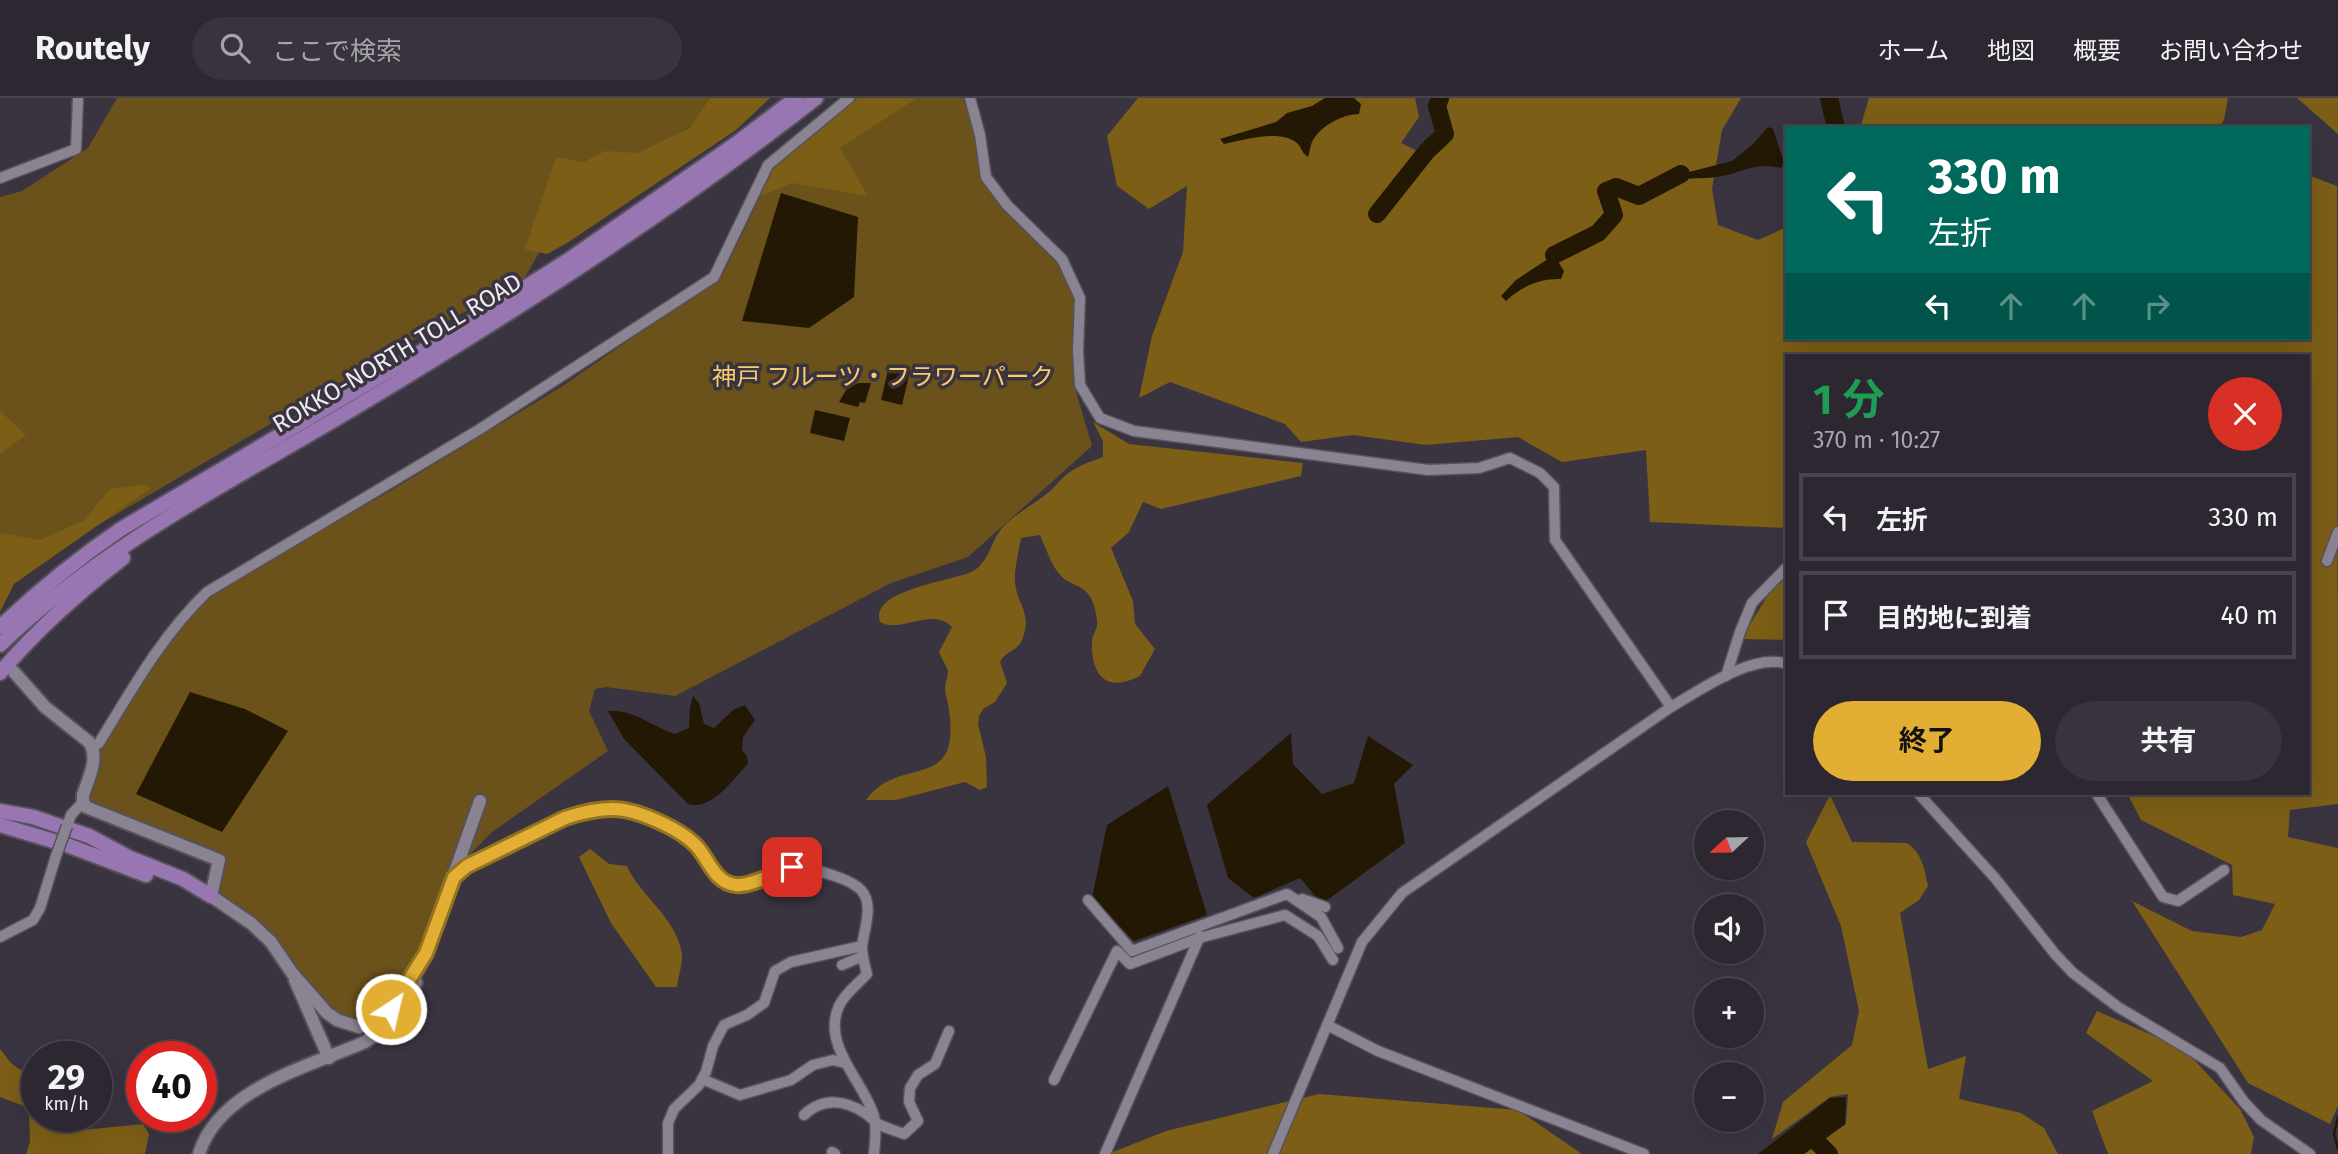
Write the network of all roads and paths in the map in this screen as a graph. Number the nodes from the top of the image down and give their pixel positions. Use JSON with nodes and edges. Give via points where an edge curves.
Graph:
{"nodes":[{"id":1,"x":78,"y":98,"type":"edge"},
{"id":2,"x":796,"y":98,"type":"edge"},
{"id":3,"x":816,"y":98,"type":"edge"},
{"id":4,"x":849,"y":98,"type":"edge"},
{"id":5,"x":970,"y":98,"type":"edge"},
{"id":6,"x":0,"y":178,"type":"edge"},
{"id":7,"x":214,"y":490,"type":"junction"},
{"id":8,"x":2338,"y":532,"type":"edge"},
{"id":9,"x":2327,"y":561,"type":"dead end"},
{"id":10,"x":1785,"y":569,"type":"edge"},
{"id":11,"x":39,"y":590,"type":"junction"},
{"id":12,"x":0,"y":615,"type":"edge"},
{"id":13,"x":0,"y":627,"type":"edge"},
{"id":14,"x":0,"y":645,"type":"edge"},
{"id":15,"x":1785,"y":664,"type":"edge"},
{"id":16,"x":7,"y":673,"type":"edge"},
{"id":17,"x":1726,"y":676,"type":"junction"},
{"id":18,"x":1671,"y":707,"type":"junction"},
{"id":19,"x":93,"y":748,"type":"junction"},
{"id":20,"x":1920,"y":795,"type":"edge"},
{"id":21,"x":2097,"y":795,"type":"edge"},
{"id":22,"x":480,"y":801,"type":"dead end"},
{"id":23,"x":83,"y":802,"type":"junction"},
{"id":24,"x":2,"y":817,"type":"edge"},
{"id":25,"x":127,"y":862,"type":"junction"},
{"id":26,"x":2224,"y":870,"type":"dead end"},
{"id":27,"x":454,"y":877,"type":"junction"},
{"id":28,"x":1287,"y":894,"type":"junction"},
{"id":29,"x":211,"y":897,"type":"junction"},
{"id":30,"x":1088,"y":900,"type":"dead end"},
{"id":31,"x":1325,"y":907,"type":"dead end"},
{"id":32,"x":1202,"y":927,"type":"junction"},
{"id":33,"x":0,"y":937,"type":"edge"},
{"id":34,"x":1199,"y":938,"type":"junction"},
{"id":35,"x":1338,"y":948,"type":"dead end"},
{"id":36,"x":863,"y":951,"type":"junction"},
{"id":37,"x":426,"y":953,"type":"junction"},
{"id":38,"x":1333,"y":960,"type":"dead end"},
{"id":39,"x":842,"y":965,"type":"dead end"},
{"id":40,"x":292,"y":973,"type":"junction"},
{"id":41,"x":1327,"y":1025,"type":"junction"},
{"id":42,"x":949,"y":1031,"type":"dead end"},
{"id":43,"x":329,"y":1058,"type":"junction"},
{"id":44,"x":845,"y":1063,"type":"junction"},
{"id":45,"x":702,"y":1079,"type":"junction"},
{"id":46,"x":1054,"y":1080,"type":"dead end"},
{"id":47,"x":804,"y":1115,"type":"dead end"},
{"id":48,"x":875,"y":1123,"type":"junction"},
{"id":49,"x":199,"y":1154,"type":"edge"},
{"id":50,"x":668,"y":1154,"type":"edge"},
{"id":51,"x":874,"y":1154,"type":"edge"},
{"id":52,"x":1105,"y":1154,"type":"edge"},
{"id":53,"x":1273,"y":1154,"type":"edge"},
{"id":54,"x":1644,"y":1154,"type":"edge"},
{"id":55,"x":2310,"y":1154,"type":"edge"}],
"edges":[{"from":1,"to":6,"type":"street","via":[[76,149]]},
{"from":2,"to":11,"type":"main road","name":"ROKKO-NORTH TOLL ROAD","via":[[570,260],[121,529]]},
{"from":3,"to":7,"type":"main road","name":"ROKKO-NORTH TOLL ROAD","via":[[641,227],[566,276]]},
{"from":4,"to":19,"type":"street","via":[[768,164],[714,276],[480,429],[206,592],[186,612]]},
{"from":5,"to":18,"type":"street","via":[[986,177],[1007,205],[1062,259],[1080,298],[1080,385],[1100,418],[1134,431],[1428,470],[1479,468],[1510,458],[1540,473],[1554,487],[1555,540]]},
{"from":7,"to":14,"type":"main road","name":"ROKKO-NORTH TOLL ROAD","via":[[78,578]]},
{"from":7,"to":16,"type":"main road","via":[[74,596],[42,626]]},
{"from":8,"to":9,"type":"street"},
{"from":10,"to":17,"type":"street","via":[[1752,603]]},
{"from":11,"to":12,"type":"main road"},
{"from":11,"to":13,"type":"main road","name":"ROKKO-NORTH TOLL ROAD"},
{"from":15,"to":17,"type":"street","via":[[1763,661]]},
{"from":16,"to":19,"type":"street"},
{"from":17,"to":18,"type":"street"},
{"from":18,"to":41,"type":"street","via":[[1402,893],[1362,943]]},
{"from":19,"to":23,"type":"street","via":[[95,757]]},
{"from":20,"to":55,"type":"street","via":[[2073,973],[2118,1007],[2220,1068],[2261,1120]]},
{"from":21,"to":26,"type":"street","via":[[2163,897],[2178,901]]},
{"from":22,"to":27,"type":"street"},
{"from":23,"to":29,"type":"street","via":[[98,813],[219,860]]},
{"from":23,"to":33,"type":"street","bridge":true,"via":[[71,815],[33,920]]},
{"from":24,"to":25,"type":"main road","via":[[26,839]]},
{"from":24,"to":25,"type":"main road","via":[[33,817],[89,836]]},
{"from":25,"to":29,"type":"main road","via":[[180,888]]},
{"from":27,"to":36,"type":"street","via":[[467,866],[565,818],[614,808],[682,834],[698,846],[720,879],[733,885],[742,886],[792,867],[850,883],[862,891],[866,901]]},
{"from":27,"to":37,"type":"street"},
{"from":28,"to":31,"type":"street"},
{"from":28,"to":32,"type":"street"},
{"from":28,"to":35,"type":"street","via":[[1321,917]]},
{"from":29,"to":40,"type":"street","via":[[252,924]]},
{"from":30,"to":32,"type":"street","via":[[1132,951]]},
{"from":32,"to":34,"type":"street"},
{"from":34,"to":38,"type":"street","via":[[1285,915],[1318,936]]},
{"from":34,"to":46,"type":"street","via":[[1130,964],[1116,951]]},
{"from":34,"to":52,"type":"street"},
{"from":36,"to":39,"type":"street"},
{"from":36,"to":44,"type":"street","via":[[867,974],[838,1007],[835,1026]]},
{"from":36,"to":45,"type":"street","via":[[792,962],[775,971],[764,1003],[724,1025]]},
{"from":37,"to":40,"type":"street","via":[[391,1009],[359,1027],[327,1013]]},
{"from":37,"to":43,"type":"street","via":[[409,998],[396,1017],[372,1038]]},
{"from":40,"to":43,"type":"street"},
{"from":41,"to":53,"type":"street"},
{"from":41,"to":54,"type":"street","via":[[1378,1051]]},
{"from":42,"to":48,"type":"street","via":[[934,1063],[910,1088],[909,1102],[918,1121],[904,1134]]},
{"from":43,"to":49,"type":"street","via":[[266,1083],[230,1107]]},
{"from":44,"to":45,"type":"street","via":[[833,1060],[813,1065],[790,1080],[740,1095]]},
{"from":44,"to":48,"type":"street","via":[[862,1088]]},
{"from":45,"to":50,"type":"street","via":[[674,1109],[668,1123]]},
{"from":47,"to":48,"type":"street","via":[[830,1101],[847,1103]]},
{"from":48,"to":51,"type":"street"}]}
